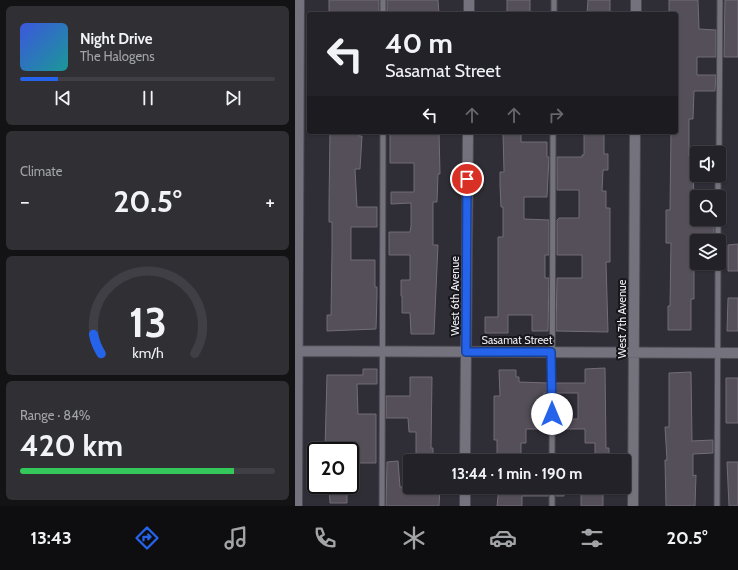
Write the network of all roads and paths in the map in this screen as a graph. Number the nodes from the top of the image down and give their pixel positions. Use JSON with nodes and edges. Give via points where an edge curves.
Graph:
{"nodes":[{"id":1,"x":299,"y":0,"type":"edge"},
{"id":2,"x":383,"y":0,"type":"edge"},
{"id":3,"x":469,"y":0,"type":"edge"},
{"id":4,"x":554,"y":0,"type":"edge"},
{"id":5,"x":636,"y":0,"type":"edge"},
{"id":6,"x":720,"y":0,"type":"edge"},
{"id":7,"x":383,"y":12,"type":"edge"},
{"id":8,"x":469,"y":12,"type":"edge"},
{"id":9,"x":554,"y":12,"type":"edge"},
{"id":10,"x":636,"y":12,"type":"edge"},
{"id":11,"x":383,"y":134,"type":"edge"},
{"id":12,"x":468,"y":134,"type":"edge"},
{"id":13,"x":553,"y":134,"type":"edge"},
{"id":14,"x":635,"y":134,"type":"edge"},
{"id":15,"x":719,"y":146,"type":"edge"},
{"id":16,"x":718,"y":270,"type":"edge"},
{"id":17,"x":296,"y":351,"type":"edge"},
{"id":18,"x":383,"y":351,"type":"junction"},
{"id":19,"x":466,"y":352,"type":"junction"},
{"id":20,"x":551,"y":352,"type":"junction"},
{"id":21,"x":633,"y":352,"type":"junction"},
{"id":22,"x":717,"y":353,"type":"junction"},
{"id":23,"x":738,"y":353,"type":"edge"},
{"id":24,"x":465,"y":454,"type":"edge"},
{"id":25,"x":552,"y":454,"type":"edge"},
{"id":26,"x":465,"y":494,"type":"edge"},
{"id":27,"x":552,"y":494,"type":"edge"},
{"id":28,"x":297,"y":506,"type":"edge"},
{"id":29,"x":382,"y":506,"type":"edge"},
{"id":30,"x":465,"y":506,"type":"edge"},
{"id":31,"x":552,"y":506,"type":"edge"},
{"id":32,"x":633,"y":506,"type":"edge"},
{"id":33,"x":717,"y":506,"type":"edge"}],
"edges":[{"from":1,"to":17,"type":"street"},
{"from":2,"to":7,"type":"lane"},
{"from":3,"to":8,"type":"street"},
{"from":4,"to":9,"type":"lane"},
{"from":5,"to":10,"type":"street"},
{"from":6,"to":15,"type":"lane"},
{"from":11,"to":18,"type":"lane"},
{"from":12,"to":19,"type":"street","name":"West 6th Avenue"},
{"from":13,"to":20,"type":"lane"},
{"from":14,"to":21,"type":"street","name":"West 7th Avenue"},
{"from":16,"to":22,"type":"lane"},
{"from":17,"to":18,"type":"street","name":"Sasamat Street"},
{"from":17,"to":28,"type":"street"},
{"from":18,"to":19,"type":"street","name":"Sasamat Street"},
{"from":18,"to":29,"type":"lane"},
{"from":19,"to":20,"type":"street","name":"Sasamat Street"},
{"from":19,"to":24,"type":"street","name":"West 6th Avenue"},
{"from":20,"to":21,"type":"street","name":"Sasamat Street"},
{"from":20,"to":25,"type":"lane"},
{"from":21,"to":22,"type":"street","name":"Sasamat Street"},
{"from":21,"to":32,"type":"street","name":"West 7th Avenue"},
{"from":22,"to":23,"type":"street","name":"Sasamat Street"},
{"from":22,"to":33,"type":"lane"},
{"from":26,"to":30,"type":"street"},
{"from":27,"to":31,"type":"lane"}]}
